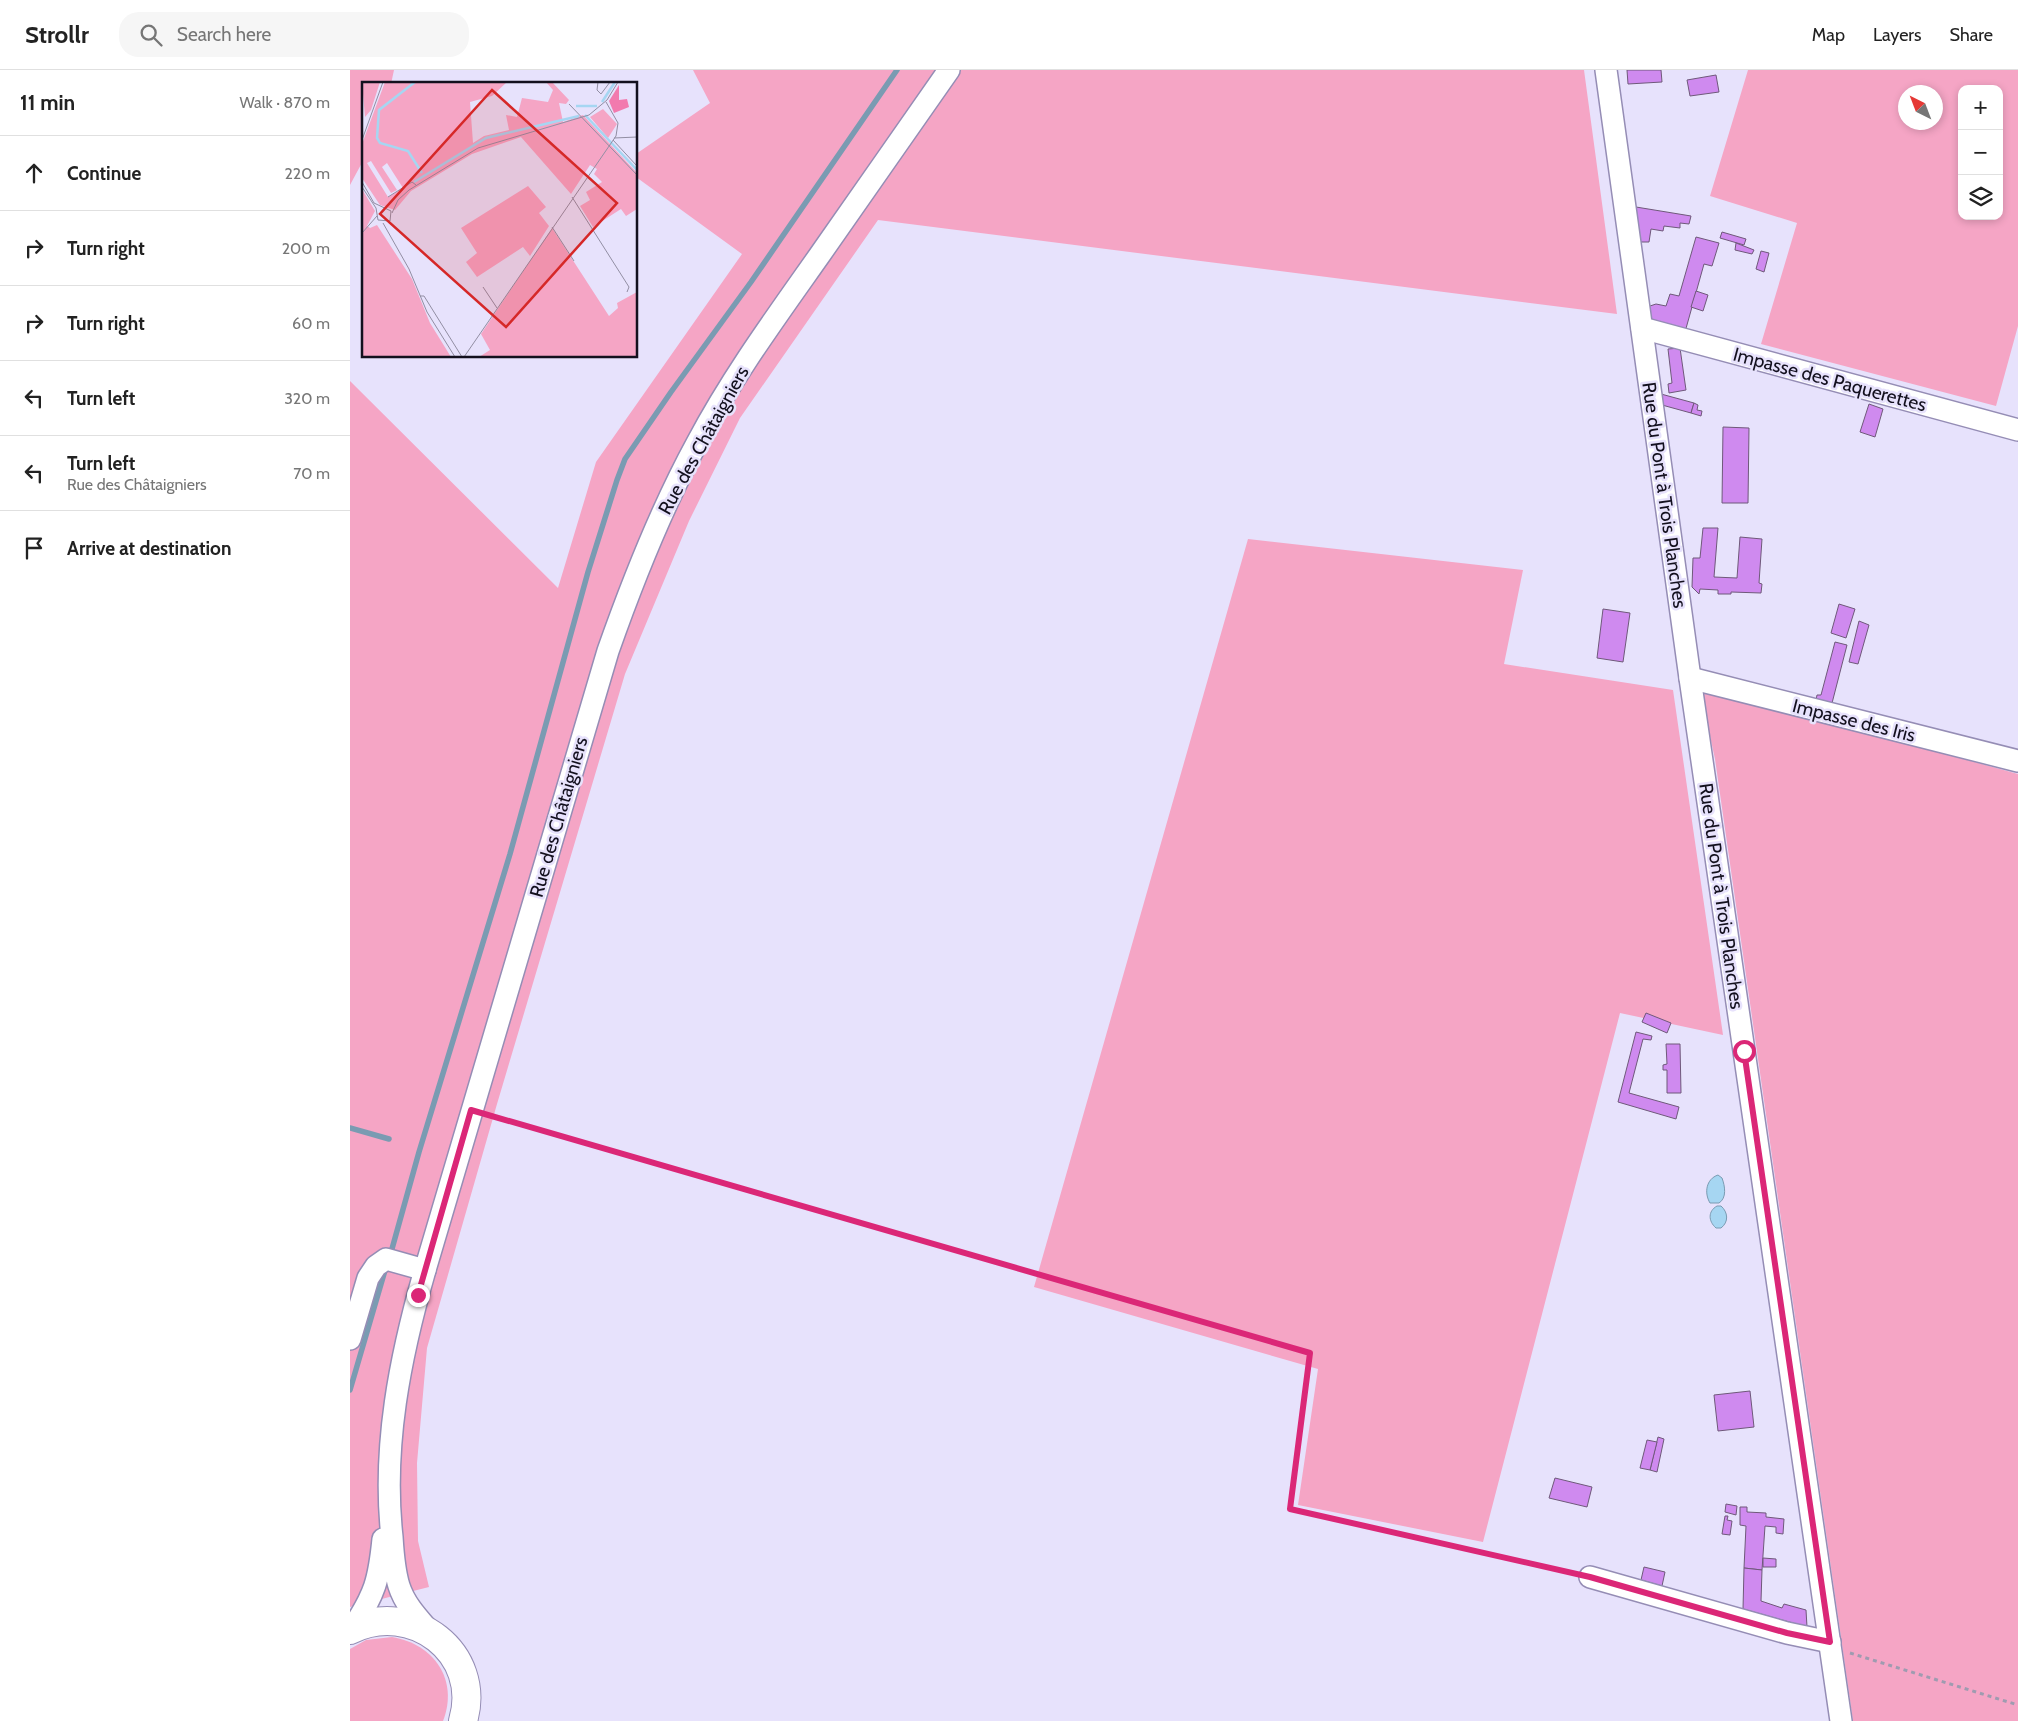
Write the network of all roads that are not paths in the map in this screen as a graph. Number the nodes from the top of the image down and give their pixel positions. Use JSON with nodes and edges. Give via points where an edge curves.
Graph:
{"nodes":[{"id":1,"x":949,"y":70,"type":"edge"},
{"id":2,"x":1606,"y":70,"type":"edge"},
{"id":3,"x":1642,"y":328,"type":"junction"},
{"id":4,"x":2018,"y":430,"type":"edge"},
{"id":5,"x":1690,"y":678,"type":"junction"},
{"id":6,"x":2018,"y":761,"type":"edge"},
{"id":7,"x":425,"y":1270,"type":"junction"},
{"id":8,"x":350,"y":1339,"type":"edge"},
{"id":9,"x":388,"y":1501,"type":"junction"},
{"id":10,"x":1590,"y":1577,"type":"road end"},
{"id":11,"x":351,"y":1629,"type":"edge"},
{"id":12,"x":431,"y":1633,"type":"junction"},
{"id":13,"x":1830,"y":1644,"type":"junction"},
{"id":14,"x":469,"y":1714,"type":"edge"},
{"id":15,"x":1841,"y":1721,"type":"edge"}],
"edges":[{"from":1,"to":7,"type":"street","name":"Rue des Châtaigniers","via":[[756,345],[711,417],[669,497],[608,651]]},
{"from":2,"to":3,"type":"street","name":"Rue du Pont à Trois Planches"},
{"from":3,"to":4,"type":"street","name":"Impasse des Paquerettes"},
{"from":3,"to":5,"type":"street","name":"Rue du Pont à Trois Planches"},
{"from":5,"to":6,"type":"street","name":"Impasse des Iris"},
{"from":5,"to":13,"type":"street","name":"Rue du Pont à Trois Planches"},
{"from":7,"to":8,"type":"street","via":[[394,1261],[376,1266],[368,1278]]},
{"from":7,"to":9,"type":"street","name":"Rue des Châtaigniers","via":[[397,1390]]},
{"from":9,"to":11,"type":"street","via":[[378,1578],[371,1600]]},
{"from":9,"to":12,"type":"street","name":"Rue des Châtaigniers","via":[[399,1587],[408,1605]]},
{"from":10,"to":13,"type":"street"},
{"from":11,"to":12,"type":"main road","via":[[369,1622],[388,1620],[415,1625]]},
{"from":12,"to":14,"type":"main road","via":[[444,1644],[457,1663]]},
{"from":13,"to":15,"type":"street","name":"Rue du Pont à Trois Planches"}]}
